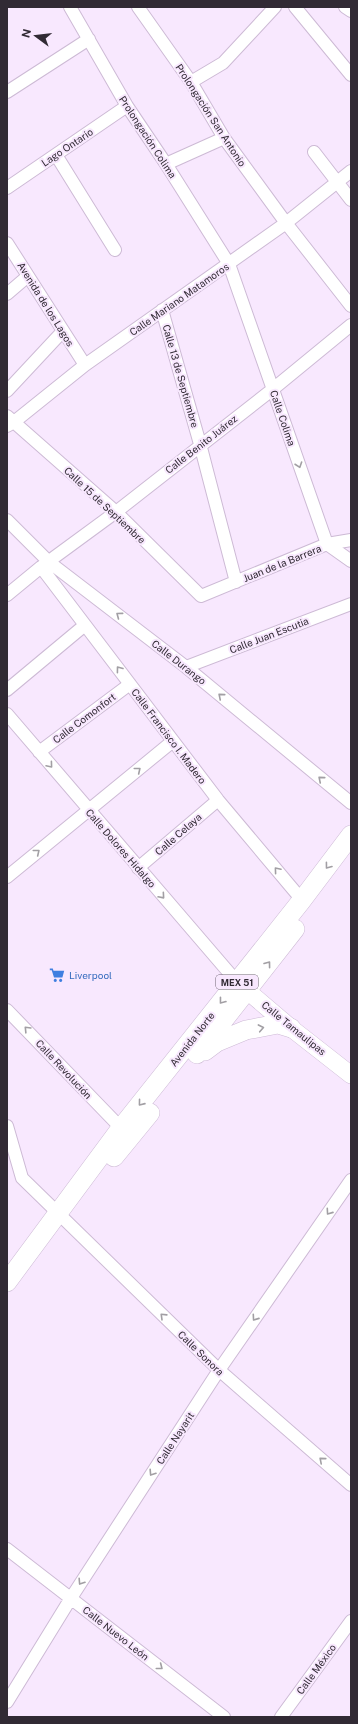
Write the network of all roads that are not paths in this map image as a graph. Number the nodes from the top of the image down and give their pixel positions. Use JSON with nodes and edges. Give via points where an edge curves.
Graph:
{"nodes":[{"id":1,"x":70,"y":7,"type":"edge"},
{"id":2,"x":138,"y":7,"type":"edge"},
{"id":3,"x":275,"y":7,"type":"edge"},
{"id":4,"x":295,"y":7,"type":"edge"},
{"id":5,"x":345,"y":7,"type":"edge"},
{"id":6,"x":351,"y":12,"type":"edge"},
{"id":7,"x":89,"y":39,"type":"junction"},
{"id":8,"x":351,"y":74,"type":"edge"},
{"id":9,"x":191,"y":82,"type":"junction"},
{"id":10,"x":7,"y":92,"type":"edge"},
{"id":11,"x":127,"y":106,"type":"junction"},
{"id":12,"x":224,"y":138,"type":"junction"},
{"id":13,"x":314,"y":152,"type":"dead end"},
{"id":14,"x":56,"y":155,"type":"junction"},
{"id":15,"x":166,"y":164,"type":"junction"},
{"id":16,"x":351,"y":171,"type":"edge"},
{"id":17,"x":338,"y":182,"type":"junction"},
{"id":18,"x":7,"y":188,"type":"edge"},
{"id":19,"x":351,"y":200,"type":"edge"},
{"id":20,"x":286,"y":223,"type":"junction"},
{"id":21,"x":7,"y":243,"type":"edge"},
{"id":22,"x":115,"y":250,"type":"dead end"},
{"id":23,"x":229,"y":264,"type":"junction"},
{"id":24,"x":28,"y":276,"type":"junction"},
{"id":25,"x":7,"y":294,"type":"edge"},
{"id":26,"x":351,"y":306,"type":"edge"},
{"id":27,"x":162,"y":310,"type":"junction"},
{"id":28,"x":351,"y":325,"type":"edge"},
{"id":29,"x":63,"y":331,"type":"junction"},
{"id":30,"x":85,"y":365,"type":"junction"},
{"id":31,"x":273,"y":389,"type":"junction"},
{"id":32,"x":7,"y":391,"type":"edge"},
{"id":33,"x":9,"y":421,"type":"edge"},
{"id":34,"x":200,"y":444,"type":"junction"},
{"id":35,"x":116,"y":512,"type":"junction"},
{"id":36,"x":7,"y":520,"type":"edge"},
{"id":37,"x":351,"y":540,"type":"edge"},
{"id":38,"x":327,"y":544,"type":"junction"},
{"id":39,"x":351,"y":561,"type":"edge"},
{"id":40,"x":45,"y":565,"type":"junction"},
{"id":41,"x":236,"y":582,"type":"junction"},
{"id":42,"x":7,"y":595,"type":"edge"},
{"id":43,"x":200,"y":596,"type":"joint"},
{"id":44,"x":351,"y":604,"type":"edge"},
{"id":45,"x":85,"y":625,"type":"junction"},
{"id":46,"x":186,"y":666,"type":"junction"},
{"id":47,"x":130,"y":684,"type":"junction"},
{"id":48,"x":7,"y":690,"type":"edge"},
{"id":49,"x":7,"y":714,"type":"edge"},
{"id":50,"x":173,"y":741,"type":"junction"},
{"id":51,"x":39,"y":752,"type":"junction"},
{"id":52,"x":218,"y":800,"type":"junction"},
{"id":53,"x":351,"y":803,"type":"edge"},
{"id":54,"x":88,"y":810,"type":"junction"},
{"id":55,"x":351,"y":835,"type":"edge"},
{"id":56,"x":351,"y":857,"type":"edge"},
{"id":57,"x":138,"y":868,"type":"junction"},
{"id":58,"x":7,"y":876,"type":"edge"},
{"id":59,"x":302,"y":900,"type":"junction"},
{"id":60,"x":242,"y":986,"type":"junction"},
{"id":61,"x":7,"y":1010,"type":"edge"},
{"id":62,"x":291,"y":1028,"type":"junction"},
{"id":63,"x":190,"y":1063,"type":"junction"},
{"id":64,"x":351,"y":1075,"type":"edge"},
{"id":65,"x":7,"y":1126,"type":"edge"},
{"id":66,"x":121,"y":1128,"type":"junction"},
{"id":67,"x":351,"y":1180,"type":"edge"},
{"id":68,"x":84,"y":1194,"type":"junction"},
{"id":69,"x":61,"y":1216,"type":"junction"},
{"id":70,"x":7,"y":1282,"type":"edge"},
{"id":71,"x":219,"y":1370,"type":"junction"},
{"id":72,"x":351,"y":1486,"type":"edge"},
{"id":73,"x":7,"y":1549,"type":"edge"},
{"id":74,"x":71,"y":1598,"type":"junction"},
{"id":75,"x":351,"y":1621,"type":"edge"},
{"id":76,"x":7,"y":1702,"type":"edge"},
{"id":77,"x":224,"y":1717,"type":"edge"},
{"id":78,"x":281,"y":1717,"type":"edge"}],
"edges":[{"from":1,"to":7,"type":"street","name":"Prolongación Colima"},
{"from":2,"to":9,"type":"street","name":"Prolongación San Antonio"},
{"from":3,"to":9,"type":"street","via":[[223,63]]},
{"from":4,"to":8,"type":"street"},
{"from":5,"to":6,"type":"street"},
{"from":7,"to":10,"type":"street"},
{"from":7,"to":11,"type":"street","name":"Prolongación Colima"},
{"from":9,"to":12,"type":"street","name":"Prolongación San Antonio"},
{"from":11,"to":14,"type":"street","name":"Lago Ontario"},
{"from":11,"to":15,"type":"street","name":"Prolongación Colima"},
{"from":12,"to":15,"type":"street"},
{"from":12,"to":20,"type":"street","name":"Prolongación San Antonio"},
{"from":13,"to":17,"type":"street"},
{"from":14,"to":18,"type":"street","name":"Lago Ontario"},
{"from":14,"to":22,"type":"street"},
{"from":15,"to":23,"type":"street","name":"Prolongación Colima"},
{"from":16,"to":17,"type":"street","name":"Calle Mariano Matamoros"},
{"from":17,"to":19,"type":"street"},
{"from":17,"to":20,"type":"street","name":"Calle Mariano Matamoros"},
{"from":20,"to":23,"type":"street","name":"Calle Mariano Matamoros"},
{"from":20,"to":26,"type":"street","name":"Prolongación San Antonio"},
{"from":21,"to":24,"type":"street","name":"Avenida de los Lagos"},
{"from":23,"to":27,"type":"street","name":"Calle Mariano Matamoros"},
{"from":23,"to":31,"type":"street","name":"Calle Colima"},
{"from":24,"to":25,"type":"street"},
{"from":24,"to":29,"type":"street","name":"Avenida de los Lagos"},
{"from":27,"to":30,"type":"street","name":"Calle Mariano Matamoros"},
{"from":27,"to":34,"type":"street","name":"Calle 13 de Septiembre"},
{"from":28,"to":31,"type":"street","name":"Calle Benito Juárez"},
{"from":29,"to":30,"type":"street","name":"Avenida de los Lagos"},
{"from":29,"to":32,"type":"street"},
{"from":30,"to":33,"type":"street","name":"Calle Mariano Matamoros"},
{"from":31,"to":34,"type":"street","name":"Calle Benito Juárez"},
{"from":31,"to":38,"type":"street","name":"Calle Colima","one_way":true},
{"from":33,"to":35,"type":"street","name":"Calle 15 de Septiembre"},
{"from":34,"to":35,"type":"street","name":"Calle Benito Juárez"},
{"from":34,"to":41,"type":"street","name":"Calle 13 de Septiembre"},
{"from":35,"to":40,"type":"street","name":"Calle Benito Juárez"},
{"from":35,"to":43,"type":"street","name":"Calle 15 de Septiembre"},
{"from":36,"to":40,"type":"street","name":"Calle Durango"},
{"from":37,"to":38,"type":"street","name":"Juan de la Barrera"},
{"from":38,"to":39,"type":"street"},
{"from":38,"to":41,"type":"street","name":"Juan de la Barrera"},
{"from":40,"to":42,"type":"street","name":"Calle Benito Juárez"},
{"from":40,"to":45,"type":"street","name":"Calle Francisco I. Madero"},
{"from":46,"to":40,"type":"street","name":"Calle Durango","one_way":true},
{"from":41,"to":43,"type":"street","name":"Juan de la Barrera"},
{"from":44,"to":46,"type":"street","name":"Calle Juan Escutia"},
{"from":47,"to":45,"type":"street","name":"Calle Francisco I. Madero","one_way":true},
{"from":45,"to":48,"type":"street"},
{"from":53,"to":46,"type":"street","name":"Calle Durango","one_way":true},
{"from":47,"to":50,"type":"street","name":"Calle Francisco I. Madero"},
{"from":47,"to":51,"type":"street","name":"Calle Comonfort"},
{"from":49,"to":51,"type":"street","name":"Calle Dolores Hidalgo"},
{"from":50,"to":52,"type":"street","name":"Calle Francisco I. Madero"},
{"from":54,"to":50,"type":"street","one_way":true},
{"from":51,"to":54,"type":"street","name":"Calle Dolores Hidalgo","one_way":true},
{"from":52,"to":57,"type":"street","name":"Calle Celaya"},
{"from":59,"to":52,"type":"street","name":"Calle Francisco I. Madero","one_way":true},
{"from":54,"to":57,"type":"street","name":"Calle Dolores Hidalgo"},
{"from":58,"to":54,"type":"street","one_way":true},
{"from":55,"to":59,"type":"main road","name":"Avenida Norte","number":"MEX 51","one_way":true},
{"from":60,"to":56,"type":"main road","name":"Avenida Norte","number":"MEX 51","one_way":true},
{"from":57,"to":60,"type":"street","name":"Calle Dolores Hidalgo","one_way":true},
{"from":59,"to":60,"type":"main road","name":"Avenida Norte","number":"MEX 51"},
{"from":60,"to":62,"type":"street","name":"Calle Tamaulipas"},
{"from":60,"to":63,"type":"main road","name":"Avenida Norte","number":"MEX 51"},
{"from":60,"to":66,"type":"main road","name":"Avenida Norte","number":"MEX 51","one_way":true,"via":[[178,1057]]},
{"from":66,"to":61,"type":"street","name":"Calle Revolución","one_way":true},
{"from":63,"to":62,"type":"main road","one_way":true,"via":[[217,1042],[246,1030],[278,1024]]},
{"from":62,"to":64,"type":"street","name":"Calle Tamaulipas"},
{"from":63,"to":68,"type":"main road","name":"Avenida Norte","number":"MEX 51"},
{"from":65,"to":69,"type":"street","name":"Calle Sonora","via":[[22,1178]]},
{"from":66,"to":68,"type":"main road","via":[[119,1140]]},
{"from":66,"to":69,"type":"main road","name":"Avenida Norte","number":"MEX 51"},
{"from":67,"to":71,"type":"street","name":"Calle Nayarit","one_way":true},
{"from":68,"to":69,"type":"main road","name":"Avenida Norte","number":"MEX 51"},
{"from":69,"to":70,"type":"main road","name":"Avenida Norte","number":"MEX 51"},
{"from":71,"to":69,"type":"street","name":"Calle Sonora","one_way":true},
{"from":72,"to":71,"type":"street","name":"Calle Sonora","one_way":true},
{"from":71,"to":74,"type":"street","name":"Calle Nayarit","one_way":true},
{"from":73,"to":74,"type":"street","name":"Calle Nuevo León"},
{"from":74,"to":76,"type":"street","name":"Calle Nayarit"},
{"from":74,"to":77,"type":"street","name":"Calle Nuevo León","one_way":true},
{"from":75,"to":78,"type":"street","name":"Calle México"}]}
